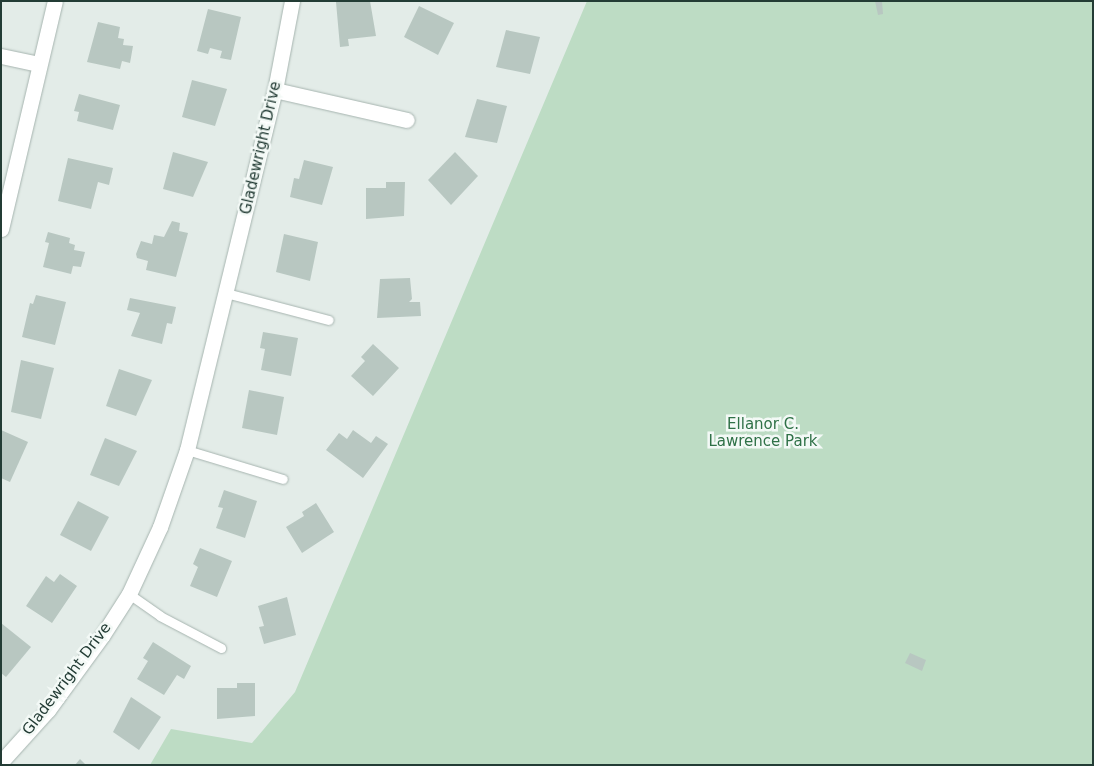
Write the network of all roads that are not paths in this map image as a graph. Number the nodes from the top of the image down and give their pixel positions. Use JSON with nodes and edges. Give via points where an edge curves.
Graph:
{"nodes":[{"id":1,"x":55,"y":1,"type":"edge"},
{"id":2,"x":292,"y":1,"type":"edge"},
{"id":3,"x":1,"y":56,"type":"edge"},
{"id":4,"x":39,"y":64,"type":"junction"},
{"id":5,"x":274,"y":90,"type":"junction"},
{"id":6,"x":407,"y":120,"type":"dead end"},
{"id":7,"x":1,"y":229,"type":"edge"},
{"id":8,"x":226,"y":293,"type":"junction"},
{"id":9,"x":329,"y":320,"type":"dead end"},
{"id":10,"x":187,"y":450,"type":"junction"},
{"id":11,"x":283,"y":479,"type":"dead end"},
{"id":12,"x":129,"y":594,"type":"junction"},
{"id":13,"x":222,"y":648,"type":"dead end"},
{"id":14,"x":3,"y":757,"type":"edge"}],
"edges":[{"from":1,"to":4,"type":"street"},
{"from":2,"to":5,"type":"street","name":"Gladewright Drive"},
{"from":3,"to":4,"type":"street"},
{"from":4,"to":7,"type":"street"},
{"from":5,"to":6,"type":"street"},
{"from":5,"to":8,"type":"street","name":"Gladewright Drive"},
{"from":8,"to":9,"type":"lane"},
{"from":8,"to":10,"type":"street","name":"Gladewright Drive"},
{"from":10,"to":11,"type":"lane"},
{"from":10,"to":12,"type":"street","name":"Gladewright Drive","via":[[160,527]]},
{"from":12,"to":13,"type":"lane","via":[[160,616]]},
{"from":12,"to":14,"type":"street","name":"Gladewright Drive","via":[[48,710]]}]}
